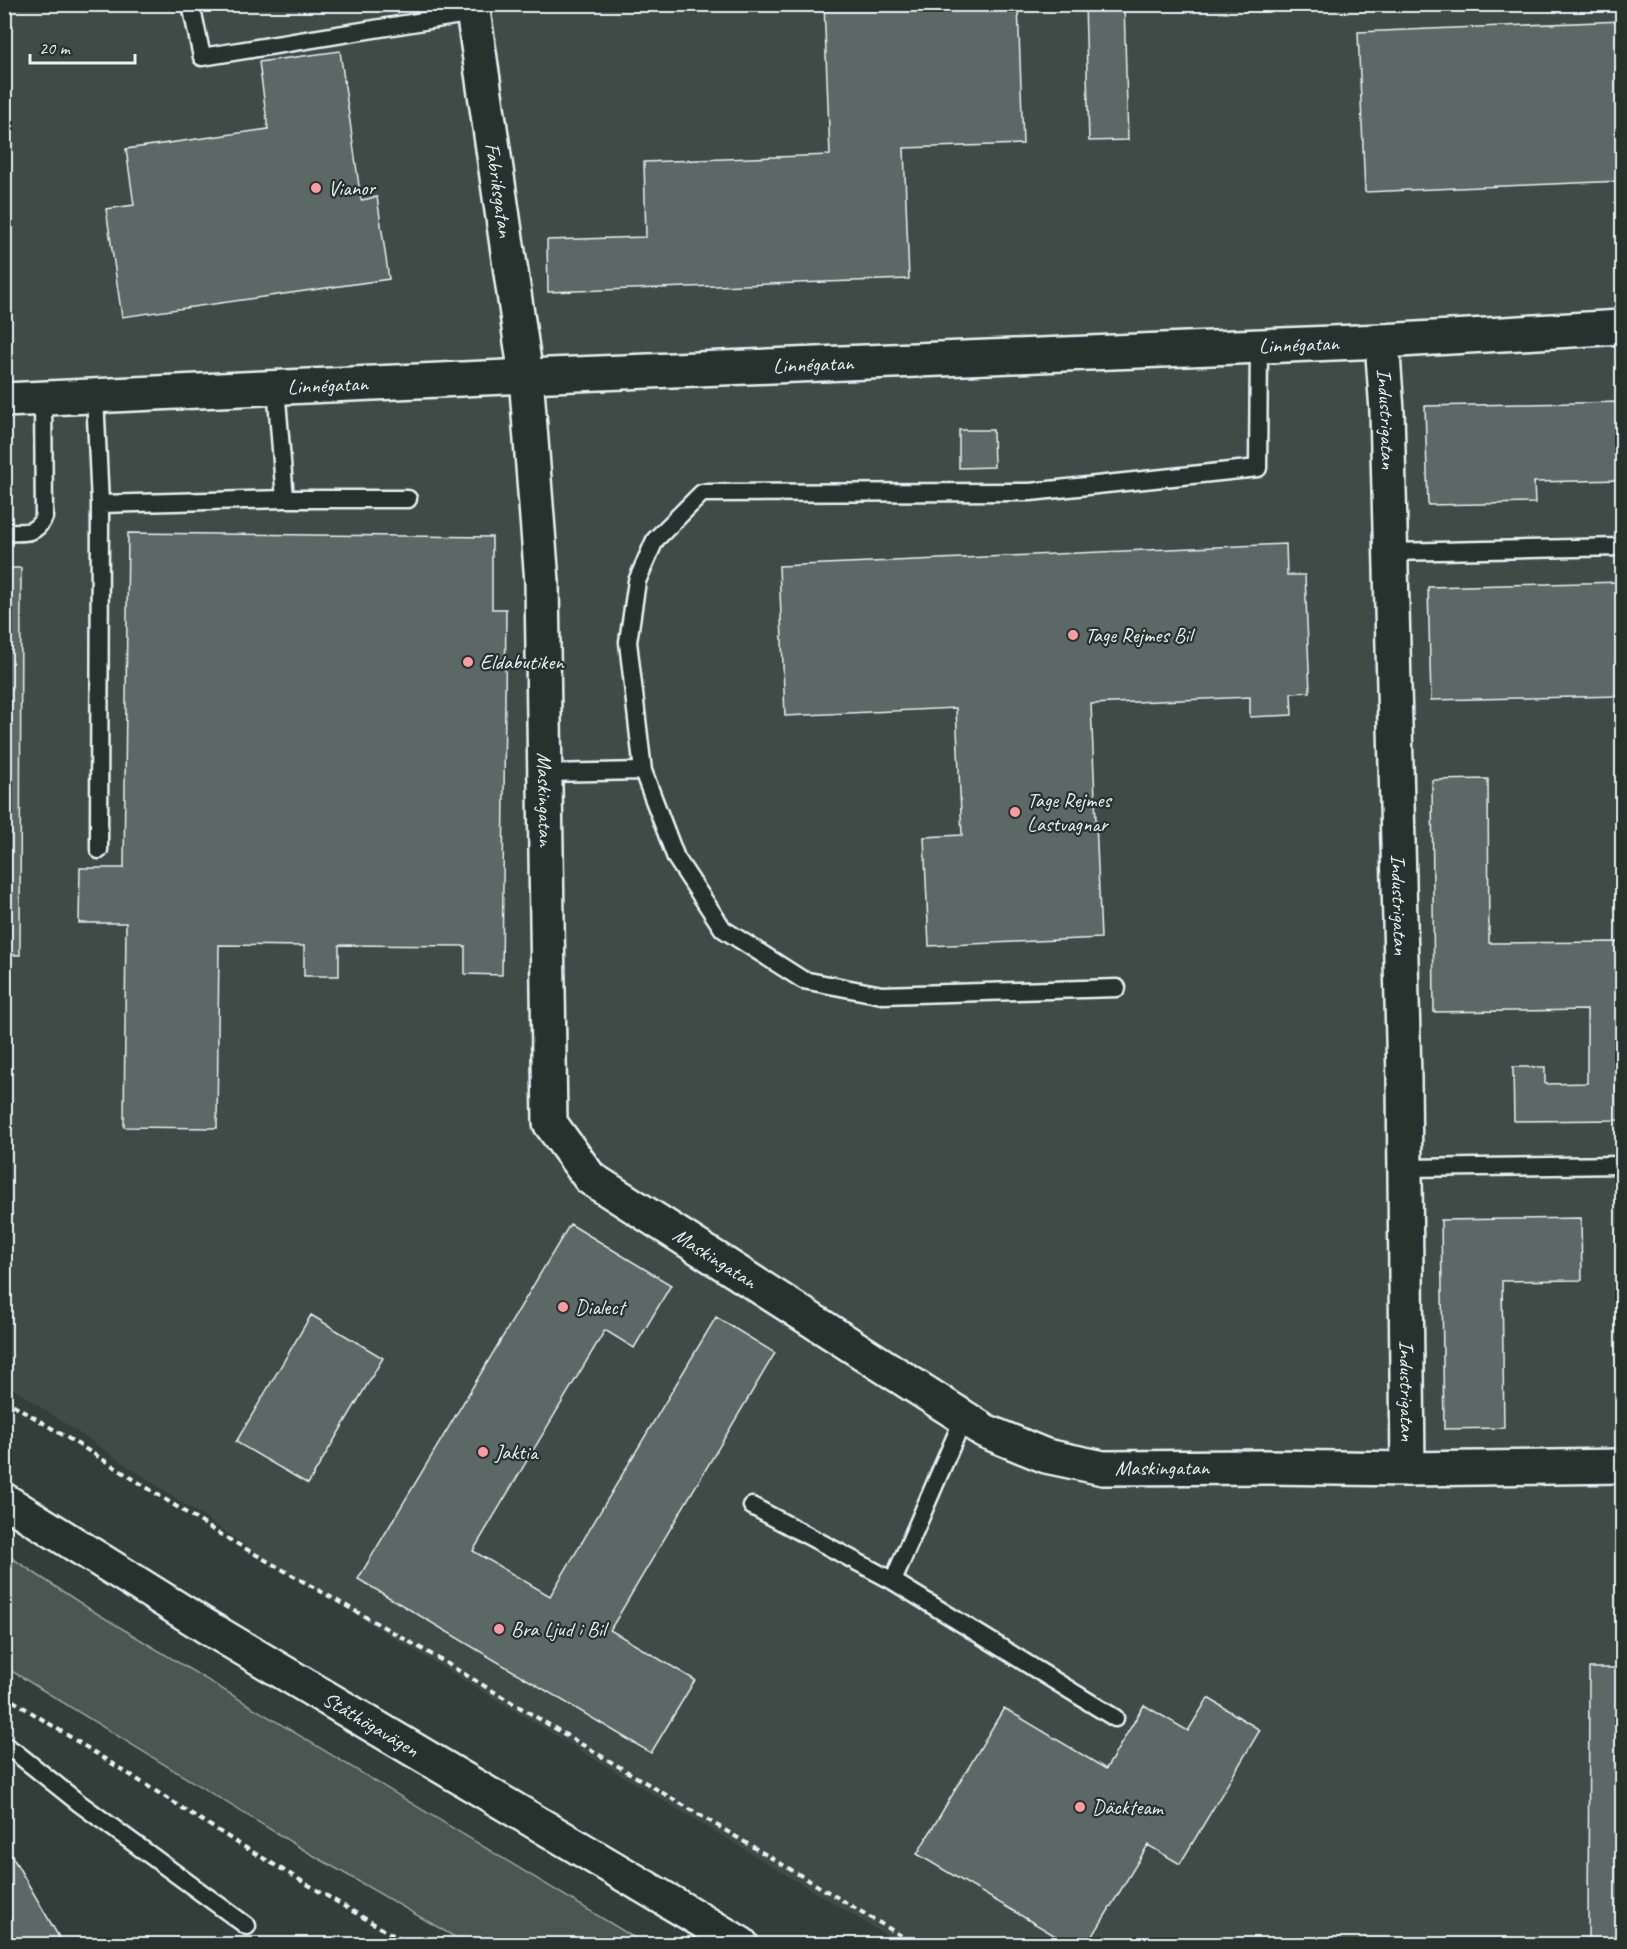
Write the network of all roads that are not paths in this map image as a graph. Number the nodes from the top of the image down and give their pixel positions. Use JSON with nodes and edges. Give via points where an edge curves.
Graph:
{"nodes":[{"id":1,"x":191,"y":4,"type":"edge"},
{"id":2,"x":473,"y":9,"type":"edge"},
{"id":3,"x":1623,"y":327,"type":"edge"},
{"id":4,"x":1382,"y":341,"type":"junction"},
{"id":5,"x":1259,"y":346,"type":"junction"},
{"id":6,"x":526,"y":375,"type":"junction"},
{"id":7,"x":276,"y":387,"type":"junction"},
{"id":8,"x":95,"y":396,"type":"junction"},
{"id":9,"x":43,"y":397,"type":"junction"},
{"id":10,"x":4,"y":400,"type":"edge"},
{"id":11,"x":285,"y":499,"type":"junction"},
{"id":12,"x":408,"y":499,"type":"dead end"},
{"id":13,"x":100,"y":504,"type":"junction"},
{"id":14,"x":4,"y":532,"type":"edge"},
{"id":15,"x":1623,"y":547,"type":"edge"},
{"id":16,"x":1391,"y":552,"type":"junction"},
{"id":17,"x":643,"y":771,"type":"junction"},
{"id":18,"x":546,"y":773,"type":"junction"},
{"id":19,"x":99,"y":850,"type":"dead end"},
{"id":20,"x":1117,"y":988,"type":"dead end"},
{"id":21,"x":1623,"y":1165,"type":"edge"},
{"id":22,"x":1405,"y":1168,"type":"junction"},
{"id":23,"x":964,"y":1417,"type":"junction"},
{"id":24,"x":1623,"y":1466,"type":"edge"},
{"id":25,"x":1408,"y":1468,"type":"junction"},
{"id":26,"x":4,"y":1500,"type":"edge"},
{"id":27,"x":752,"y":1506,"type":"dead end"},
{"id":28,"x":893,"y":1581,"type":"junction"},
{"id":29,"x":1115,"y":1718,"type":"dead end"},
{"id":30,"x":4,"y":1745,"type":"edge"},
{"id":31,"x":247,"y":1926,"type":"dead end"},
{"id":32,"x":741,"y":1944,"type":"edge"}],
"edges":[{"from":1,"to":2,"type":"lane","via":[[202,57]]},
{"from":2,"to":6,"type":"street","name":"Fabriksgatan"},
{"from":3,"to":4,"type":"street","name":"Linnégatan"},
{"from":4,"to":5,"type":"street","name":"Linnégatan"},
{"from":4,"to":16,"type":"street","name":"Industrigatan"},
{"from":5,"to":6,"type":"street","name":"Linnégatan"},
{"from":5,"to":17,"type":"lane","via":[[1258,468],[1030,492],[702,493],[655,540],[637,581],[628,642]]},
{"from":6,"to":7,"type":"street","name":"Linnégatan"},
{"from":6,"to":18,"type":"street","name":"Maskingatan","via":[[542,582]]},
{"from":7,"to":8,"type":"street","name":"Linnégatan"},
{"from":7,"to":11,"type":"lane"},
{"from":8,"to":9,"type":"street","name":"Linnégatan"},
{"from":8,"to":13,"type":"lane"},
{"from":9,"to":10,"type":"street","name":"Linnégatan"},
{"from":9,"to":14,"type":"lane","via":[[44,517],[40,526],[30,532]]},
{"from":11,"to":12,"type":"lane"},
{"from":11,"to":13,"type":"lane"},
{"from":13,"to":19,"type":"lane"},
{"from":15,"to":16,"type":"lane"},
{"from":16,"to":22,"type":"street","name":"Industrigatan"},
{"from":17,"to":18,"type":"lane"},
{"from":17,"to":20,"type":"lane","via":[[676,858],[723,929],[802,980],[882,995]]},
{"from":18,"to":23,"type":"street","name":"Maskingatan","via":[[550,1124],[590,1178]]},
{"from":21,"to":22,"type":"lane"},
{"from":22,"to":25,"type":"street","name":"Industrigatan"},
{"from":23,"to":25,"type":"street","name":"Maskingatan","via":[[986,1431],[1046,1456],[1103,1468]]},
{"from":23,"to":28,"type":"lane"},
{"from":24,"to":25,"type":"street","name":"Maskingatan"},
{"from":26,"to":32,"type":"street","name":"Ståthögavägen","via":[[207,1628]]},
{"from":27,"to":28,"type":"lane"},
{"from":28,"to":29,"type":"lane"},
{"from":30,"to":31,"type":"lane"}]}
